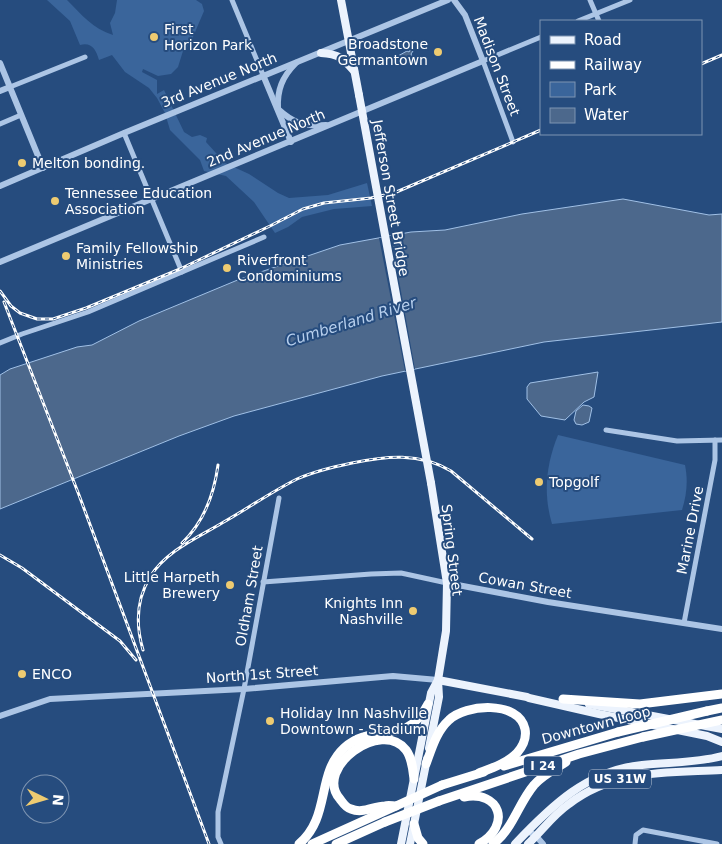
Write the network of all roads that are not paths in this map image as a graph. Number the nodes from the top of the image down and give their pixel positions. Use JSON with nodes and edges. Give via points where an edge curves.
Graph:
{"nodes":[{"id":1,"x":232,"y":0,"type":"edge"},
{"id":2,"x":340,"y":0,"type":"edge"},
{"id":3,"x":448,"y":0,"type":"edge"},
{"id":4,"x":454,"y":0,"type":"edge"},
{"id":5,"x":590,"y":0,"type":"edge"},
{"id":6,"x":630,"y":0,"type":"edge"},
{"id":7,"x":596,"y":14,"type":"junction"},
{"id":8,"x":581,"y":20,"type":"edge"},
{"id":9,"x":599,"y":20,"type":"edge"},
{"id":10,"x":540,"y":37,"type":"edge"},
{"id":11,"x":349,"y":42,"type":"junction"},
{"id":12,"x":320,"y":53,"type":"junction"},
{"id":13,"x":85,"y":57,"type":"dead end"},
{"id":14,"x":299,"y":61,"type":"junction"},
{"id":15,"x":483,"y":61,"type":"junction"},
{"id":16,"x":0,"y":63,"type":"edge"},
{"id":17,"x":354,"y":71,"type":"junction"},
{"id":18,"x":264,"y":75,"type":"junction"},
{"id":19,"x":10,"y":87,"type":"junction"},
{"id":20,"x":0,"y":91,"type":"edge"},
{"id":21,"x":278,"y":109,"type":"junction"},
{"id":22,"x":21,"y":115,"type":"junction"},
{"id":23,"x":0,"y":124,"type":"edge"},
{"id":24,"x":332,"y":124,"type":"junction"},
{"id":25,"x":124,"y":133,"type":"junction"},
{"id":26,"x":291,"y":142,"type":"junction"},
{"id":27,"x":513,"y":142,"type":"dead end"},
{"id":28,"x":43,"y":168,"type":"junction"},
{"id":29,"x":0,"y":186,"type":"edge"},
{"id":30,"x":152,"y":199,"type":"junction"},
{"id":31,"x":264,"y":237,"type":"dead end"},
{"id":32,"x":0,"y":262,"type":"edge"},
{"id":33,"x":182,"y":272,"type":"junction"},
{"id":34,"x":0,"y":343,"type":"edge"},
{"id":35,"x":606,"y":430,"type":"dead end"},
{"id":36,"x":715,"y":440,"type":"junction"},
{"id":37,"x":722,"y":440,"type":"edge"},
{"id":38,"x":431,"y":483,"type":"joint"},
{"id":39,"x":279,"y":498,"type":"dead end"},
{"id":40,"x":263,"y":582,"type":"junction"},
{"id":41,"x":447,"y":584,"type":"junction"},
{"id":42,"x":684,"y":623,"type":"junction"},
{"id":43,"x":722,"y":630,"type":"edge"},
{"id":44,"x":438,"y":680,"type":"junction"},
{"id":45,"x":244,"y":689,"type":"junction"},
{"id":46,"x":722,"y":694,"type":"edge"},
{"id":47,"x":527,"y":697,"type":"dead end"},
{"id":48,"x":563,"y":699,"type":"junction"},
{"id":49,"x":428,"y":704,"type":"junction"},
{"id":50,"x":722,"y":708,"type":"edge"},
{"id":51,"x":0,"y":716,"type":"edge"},
{"id":52,"x":722,"y":720,"type":"edge"},
{"id":53,"x":722,"y":729,"type":"edge"},
{"id":54,"x":722,"y":742,"type":"edge"},
{"id":55,"x":579,"y":754,"type":"junction"},
{"id":56,"x":722,"y":756,"type":"edge"},
{"id":57,"x":426,"y":764,"type":"junction"},
{"id":58,"x":722,"y":770,"type":"edge"},
{"id":59,"x":479,"y":773,"type":"junction"},
{"id":60,"x":414,"y":779,"type":"junction"},
{"id":61,"x":441,"y":800,"type":"junction"},
{"id":62,"x":396,"y":806,"type":"junction"},
{"id":63,"x":414,"y":824,"type":"junction"},
{"id":64,"x":528,"y":831,"type":"junction"},
{"id":65,"x":356,"y":835,"type":"junction"},
{"id":66,"x":536,"y":836,"type":"junction"},
{"id":67,"x":221,"y":844,"type":"edge"},
{"id":68,"x":299,"y":844,"type":"edge"},
{"id":69,"x":312,"y":844,"type":"edge"},
{"id":70,"x":336,"y":844,"type":"edge"},
{"id":71,"x":345,"y":844,"type":"edge"},
{"id":72,"x":401,"y":844,"type":"edge"},
{"id":73,"x":410,"y":844,"type":"edge"},
{"id":74,"x":423,"y":844,"type":"edge"},
{"id":75,"x":479,"y":844,"type":"edge"},
{"id":76,"x":493,"y":844,"type":"edge"},
{"id":77,"x":515,"y":844,"type":"edge"},
{"id":78,"x":529,"y":844,"type":"edge"},
{"id":79,"x":543,"y":844,"type":"edge"},
{"id":80,"x":635,"y":844,"type":"edge"},
{"id":81,"x":717,"y":844,"type":"edge"}],
"edges":[{"from":1,"to":18,"type":"street"},
{"from":2,"to":11,"type":"main road","name":"Jefferson Street Bridge"},
{"from":3,"to":11,"type":"street","name":"3rd Avenue North"},
{"from":4,"to":15,"type":"street","name":"Madison Street","via":[[465,15]]},
{"from":5,"to":7,"type":"street"},
{"from":6,"to":7,"type":"street"},
{"from":7,"to":8,"type":"street"},
{"from":7,"to":9,"type":"street"},
{"from":10,"to":15,"type":"street","name":"2nd Avenue North"},
{"from":11,"to":12,"type":"street","name":"3rd Avenue North"},
{"from":11,"to":17,"type":"main road","name":"Jefferson Street Bridge"},
{"from":12,"to":14,"type":"street","name":"3rd Avenue North"},
{"from":12,"to":17,"type":"main road","via":[[339,56]]},
{"from":13,"to":19,"type":"street"},
{"from":14,"to":18,"type":"street","name":"3rd Avenue North"},
{"from":14,"to":21,"type":"street","via":[[282,82]]},
{"from":15,"to":24,"type":"street","name":"2nd Avenue North"},
{"from":15,"to":27,"type":"street","name":"Madison Street"},
{"from":16,"to":19,"type":"street"},
{"from":17,"to":38,"type":"main road","name":"Jefferson Street Bridge","bridge":true},
{"from":18,"to":21,"type":"street"},
{"from":18,"to":25,"type":"street","name":"3rd Avenue North"},
{"from":19,"to":20,"type":"street"},
{"from":19,"to":22,"type":"street"},
{"from":21,"to":24,"type":"street","via":[[298,124]]},
{"from":21,"to":26,"type":"street"},
{"from":22,"to":23,"type":"street"},
{"from":22,"to":28,"type":"street"},
{"from":24,"to":26,"type":"street","name":"2nd Avenue North"},
{"from":25,"to":28,"type":"street","name":"3rd Avenue North"},
{"from":25,"to":30,"type":"street"},
{"from":26,"to":30,"type":"street","name":"2nd Avenue North"},
{"from":28,"to":29,"type":"street","name":"3rd Avenue North"},
{"from":30,"to":32,"type":"street","name":"2nd Avenue North"},
{"from":30,"to":33,"type":"street"},
{"from":31,"to":33,"type":"street"},
{"from":33,"to":34,"type":"street","via":[[88,312]]},
{"from":35,"to":36,"type":"street","via":[[677,441]]},
{"from":36,"to":37,"type":"street"},
{"from":36,"to":42,"type":"street","name":"Marine Drive"},
{"from":38,"to":41,"type":"main road","name":"Spring Street"},
{"from":39,"to":40,"type":"street","name":"Oldham Street"},
{"from":40,"to":41,"type":"street","name":"Cowan Street","via":[[401,573]]},
{"from":40,"to":45,"type":"street","name":"Oldham Street"},
{"from":41,"to":42,"type":"street","name":"Cowan Street"},
{"from":41,"to":44,"type":"main road","name":"Spring Street","via":[[446,631]]},
{"from":42,"to":43,"type":"street","name":"Cowan Street"},
{"from":44,"to":45,"type":"street","name":"North 1st Street","via":[[393,676]]},
{"from":44,"to":47,"type":"main road","name":"North 1st Street"},
{"from":44,"to":49,"type":"main road","name":"Spring Street"},
{"from":44,"to":57,"type":"main road","name":"Spring Street","via":[[439,697]]},
{"from":45,"to":51,"type":"street","name":"North 1st Street","via":[[50,698]]},
{"from":45,"to":67,"type":"street","name":"Oldham Street","via":[[218,812]]},
{"from":46,"to":48,"type":"highway","via":[[640,704]]},
{"from":48,"to":53,"type":"main road"},
{"from":48,"to":54,"type":"main road","via":[[529,698],[707,736]]},
{"from":49,"to":60,"type":"main road","name":"Spring Street"},
{"from":49,"to":68,"type":"highway","via":[[422,717],[407,729],[368,736],[344,748],[334,761],[313,829]]},
{"from":50,"to":59,"type":"highway","name":"Downtown Loop","number":"I 24","bridge":true,"via":[[618,732]]},
{"from":52,"to":55,"type":"highway","name":"Downtown Loop","number":"I 24","bridge":true},
{"from":55,"to":61,"type":"highway","name":"Downtown Loop","number":"I 24"},
{"from":55,"to":76,"type":"highway","via":[[541,777],[508,829]]},
{"from":56,"to":64,"type":"main road","number":"US 31W","via":[[617,769],[589,780],[560,800]]},
{"from":57,"to":59,"type":"highway","via":[[439,731],[450,719],[462,712],[487,708],[513,713],[524,724],[526,738],[522,746],[507,761]]},
{"from":57,"to":63,"type":"main road","name":"Spring Street"},
{"from":58,"to":66,"type":"main road","number":"US 31W","via":[[639,774],[612,780],[569,803]]},
{"from":59,"to":62,"type":"highway","name":"Downtown Loop","number":"I 24","bridge":true,"via":[[442,785]]},
{"from":60,"to":62,"type":"highway","via":[[407,751],[400,744],[386,740],[354,749],[339,767],[334,787],[348,808],[369,810]]},
{"from":60,"to":72,"type":"main road","name":"Spring Street"},
{"from":61,"to":65,"type":"highway","name":"Downtown Loop","number":"I 24","bridge":true},
{"from":61,"to":75,"type":"highway","via":[[480,796],[493,804],[499,817],[498,825],[491,836]]},
{"from":62,"to":69,"type":"highway","name":"Downtown Loop","number":"I 24"},
{"from":63,"to":73,"type":"main road","name":"Spring Street"},
{"from":63,"to":74,"type":"highway"},
{"from":64,"to":66,"type":"street"},
{"from":64,"to":77,"type":"main road","number":"US 31W"},
{"from":64,"to":78,"type":"street"},
{"from":65,"to":70,"type":"highway","name":"Downtown Loop","number":"I 24"},
{"from":65,"to":71,"type":"highway"},
{"from":66,"to":78,"type":"main road","number":"US 31W"},
{"from":66,"to":79,"type":"street"},
{"from":80,"to":81,"type":"street","via":[[636,835],[643,830]]}]}
